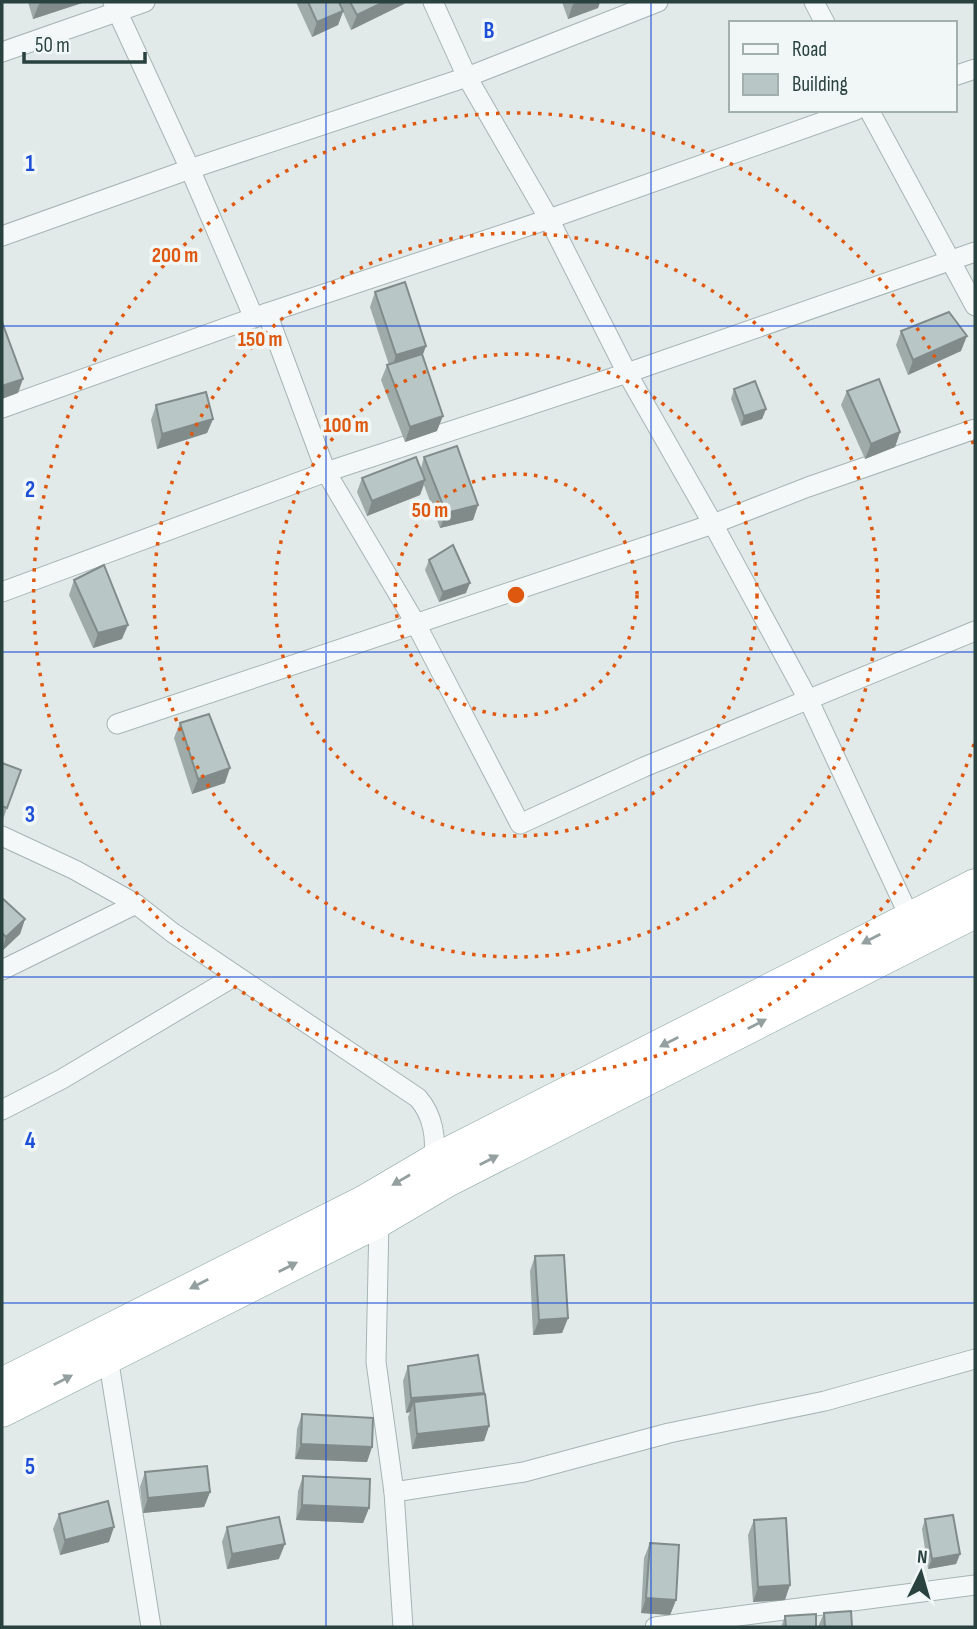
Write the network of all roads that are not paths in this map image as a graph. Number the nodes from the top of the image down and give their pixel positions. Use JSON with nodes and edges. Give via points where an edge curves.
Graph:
{"nodes":[{"id":1,"x":145,"y":2,"type":"edge"},
{"id":2,"x":433,"y":2,"type":"edge"},
{"id":3,"x":658,"y":2,"type":"edge"},
{"id":4,"x":814,"y":2,"type":"edge"},
{"id":5,"x":115,"y":7,"type":"edge"},
{"id":6,"x":824,"y":21,"type":"edge"},
{"id":7,"x":2,"y":52,"type":"edge"},
{"id":8,"x":975,"y":69,"type":"edge"},
{"id":9,"x":956,"y":75,"type":"edge"},
{"id":10,"x":467,"y":77,"type":"junction"},
{"id":11,"x":850,"y":112,"type":"edge"},
{"id":12,"x":870,"y":112,"type":"edge"},
{"id":13,"x":190,"y":169,"type":"junction"},
{"id":14,"x":549,"y":219,"type":"junction"},
{"id":15,"x":2,"y":236,"type":"edge"},
{"id":16,"x":975,"y":252,"type":"edge"},
{"id":17,"x":952,"y":260,"type":"junction"},
{"id":18,"x":975,"y":306,"type":"edge"},
{"id":19,"x":261,"y":315,"type":"junction"},
{"id":20,"x":627,"y":373,"type":"junction"},
{"id":21,"x":2,"y":408,"type":"edge"},
{"id":22,"x":975,"y":429,"type":"edge"},
{"id":23,"x":326,"y":472,"type":"junction"},
{"id":24,"x":713,"y":524,"type":"junction"},
{"id":25,"x":2,"y":592,"type":"edge"},
{"id":26,"x":416,"y":624,"type":"junction"},
{"id":27,"x":975,"y":631,"type":"edge"},
{"id":28,"x":809,"y":701,"type":"junction"},
{"id":29,"x":117,"y":724,"type":"dead end"},
{"id":30,"x":2,"y":836,"type":"edge"},
{"id":31,"x":975,"y":885,"type":"edge"},
{"id":32,"x":136,"y":904,"type":"junction"},
{"id":33,"x":975,"y":912,"type":"edge"},
{"id":34,"x":911,"y":920,"type":"junction"},
{"id":35,"x":2,"y":970,"type":"edge"},
{"id":36,"x":235,"y":976,"type":"junction"},
{"id":37,"x":2,"y":1110,"type":"edge"},
{"id":38,"x":433,"y":1161,"type":"junction"},
{"id":39,"x":379,"y":1221,"type":"junction"},
{"id":40,"x":108,"y":1357,"type":"junction"},
{"id":41,"x":975,"y":1359,"type":"edge"},
{"id":42,"x":2,"y":1384,"type":"edge"},
{"id":43,"x":2,"y":1411,"type":"edge"},
{"id":44,"x":394,"y":1492,"type":"junction"},
{"id":45,"x":975,"y":1585,"type":"edge"},
{"id":46,"x":151,"y":1627,"type":"edge"},
{"id":47,"x":403,"y":1627,"type":"edge"},
{"id":48,"x":655,"y":1627,"type":"edge"}],
"edges":[{"from":1,"to":5,"type":"street"},
{"from":2,"to":10,"type":"street"},
{"from":3,"to":10,"type":"street"},
{"from":4,"to":6,"type":"street"},
{"from":5,"to":7,"type":"street"},
{"from":5,"to":13,"type":"street"},
{"from":8,"to":9,"type":"street"},
{"from":10,"to":13,"type":"street"},
{"from":10,"to":14,"type":"street"},
{"from":11,"to":14,"type":"street"},
{"from":12,"to":17,"type":"street"},
{"from":13,"to":15,"type":"street"},
{"from":13,"to":19,"type":"street"},
{"from":14,"to":19,"type":"street"},
{"from":14,"to":20,"type":"street"},
{"from":16,"to":17,"type":"street"},
{"from":17,"to":18,"type":"street"},
{"from":17,"to":20,"type":"street"},
{"from":19,"to":21,"type":"street"},
{"from":19,"to":23,"type":"street"},
{"from":20,"to":23,"type":"street"},
{"from":20,"to":24,"type":"street"},
{"from":22,"to":24,"type":"street"},
{"from":23,"to":25,"type":"street"},
{"from":23,"to":26,"type":"street"},
{"from":24,"to":26,"type":"street"},
{"from":24,"to":28,"type":"street"},
{"from":26,"to":28,"type":"street","via":[[520,824]]},
{"from":26,"to":29,"type":"street"},
{"from":27,"to":28,"type":"street"},
{"from":28,"to":34,"type":"street"},
{"from":30,"to":32,"type":"street"},
{"from":31,"to":34,"type":"highway"},
{"from":32,"to":35,"type":"street"},
{"from":32,"to":36,"type":"street"},
{"from":39,"to":33,"type":"highway","one_way":true,"via":[[447,1181]]},
{"from":34,"to":38,"type":"highway","one_way":true},
{"from":36,"to":37,"type":"street"},
{"from":36,"to":38,"type":"street","via":[[418,1098],[428,1109]]},
{"from":38,"to":42,"type":"highway","one_way":true,"via":[[365,1201]]},
{"from":40,"to":39,"type":"highway","one_way":true},
{"from":39,"to":44,"type":"street","via":[[376,1363]]},
{"from":43,"to":40,"type":"highway","one_way":true},
{"from":40,"to":46,"type":"street"},
{"from":41,"to":44,"type":"street","via":[[825,1401],[669,1433],[524,1472]]},
{"from":44,"to":47,"type":"street"},
{"from":45,"to":48,"type":"street"}]}
